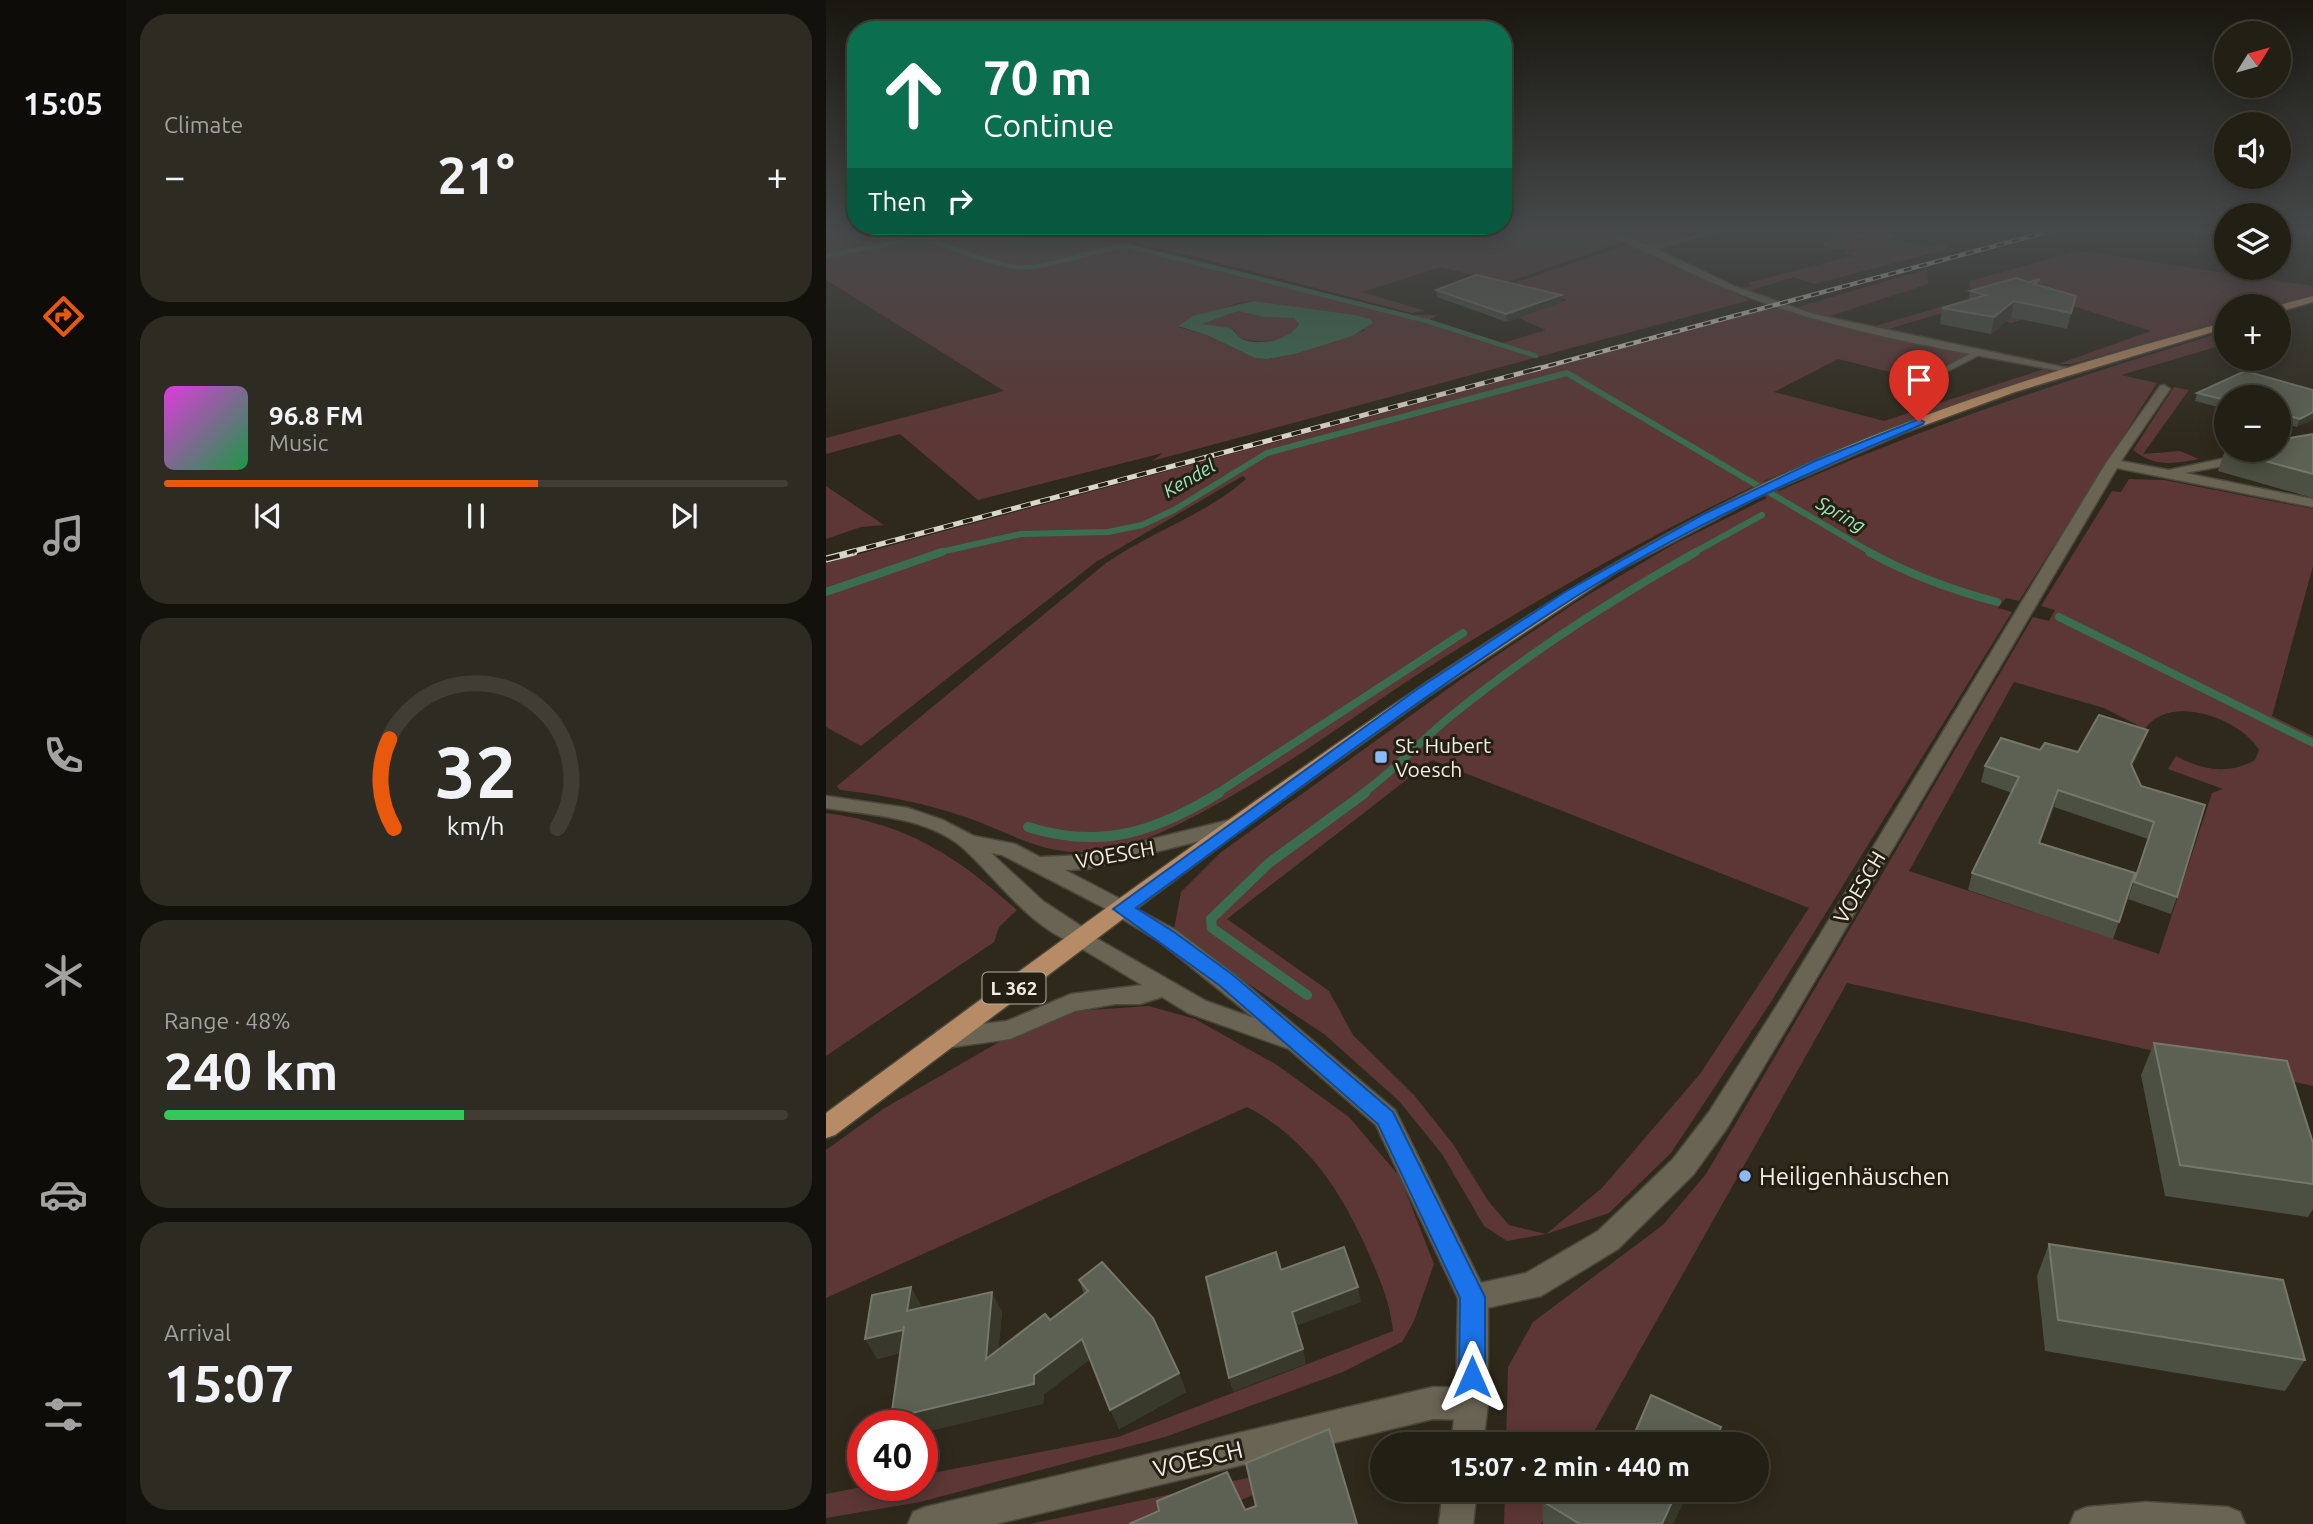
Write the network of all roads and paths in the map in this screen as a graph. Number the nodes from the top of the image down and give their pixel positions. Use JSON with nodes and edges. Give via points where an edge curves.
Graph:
{"nodes":[{"id":1,"x":1763,"y":300,"type":"edge"},
{"id":2,"x":2309,"y":300,"type":"edge"},
{"id":3,"x":2291,"y":305,"type":"edge"},
{"id":4,"x":2214,"y":328,"type":"edge"},
{"id":5,"x":1981,"y":352,"type":"junction"},
{"id":6,"x":2071,"y":370,"type":"junction"},
{"id":7,"x":1920,"y":382,"type":"dead end"},
{"id":8,"x":2164,"y":389,"type":"dead end"},
{"id":9,"x":2222,"y":462,"type":"edge"},
{"id":10,"x":2113,"y":463,"type":"junction"},
{"id":11,"x":2164,"y":473,"type":"junction"},
{"id":12,"x":1751,"y":495,"type":"joint"},
{"id":13,"x":2313,"y":503,"type":"edge"},
{"id":14,"x":826,"y":802,"type":"edge"},
{"id":15,"x":1233,"y":826,"type":"junction"},
{"id":16,"x":969,"y":842,"type":"junction"},
{"id":17,"x":1036,"y":864,"type":"junction"},
{"id":18,"x":1122,"y":909,"type":"junction"},
{"id":19,"x":1082,"y":938,"type":"junction"},
{"id":20,"x":1162,"y":988,"type":"junction"},
{"id":21,"x":946,"y":1038,"type":"junction"},
{"id":22,"x":1302,"y":1045,"type":"junction"},
{"id":23,"x":826,"y":1127,"type":"edge"},
{"id":24,"x":1472,"y":1297,"type":"junction"},
{"id":25,"x":1472,"y":1404,"type":"junction"},
{"id":26,"x":1468,"y":1432,"type":"edge"},
{"id":27,"x":1459,"y":1502,"type":"edge"},
{"id":28,"x":925,"y":1524,"type":"edge"},
{"id":29,"x":1456,"y":1524,"type":"edge"},
{"id":30,"x":2087,"y":1524,"type":"edge"},
{"id":31,"x":2228,"y":1524,"type":"edge"}],
"edges":[{"from":1,"to":5,"type":"street","via":[[1792,311]]},
{"from":2,"to":3,"type":"main road"},
{"from":4,"to":6,"type":"main road","number":"L 362"},
{"from":5,"to":6,"type":"street"},
{"from":5,"to":7,"type":"lane"},
{"from":6,"to":12,"type":"main road","number":"L 362","via":[[1901,429]]},
{"from":8,"to":10,"type":"street","name":"VOESCH"},
{"from":9,"to":11,"type":"street"},
{"from":10,"to":11,"type":"street"},
{"from":10,"to":24,"type":"street","name":"VOESCH","via":[[1789,1005],[1683,1167],[1608,1240],[1531,1286]]},
{"from":11,"to":13,"type":"street"},
{"from":12,"to":15,"type":"main road","number":"L 362","via":[[1613,568],[1515,629]]},
{"from":14,"to":16,"type":"street","name":"VOESCH","via":[[901,813]]},
{"from":15,"to":17,"type":"street","name":"VOESCH","via":[[1087,862]]},
{"from":15,"to":18,"type":"main road","number":"L 362"},
{"from":16,"to":17,"type":"street","name":"VOESCH","via":[[1009,849]]},
{"from":16,"to":19,"type":"street","name":"VOESCH","via":[[1041,913]]},
{"from":17,"to":18,"type":"street","name":"VOESCH"},
{"from":18,"to":19,"type":"main road","number":"L 362"},
{"from":18,"to":22,"type":"street","name":"VOESCH","via":[[1168,936]]},
{"from":19,"to":20,"type":"street","name":"VOESCH"},
{"from":19,"to":21,"type":"main road","number":"L 362"},
{"from":20,"to":21,"type":"street","via":[[1072,1003],[1010,1030]]},
{"from":20,"to":22,"type":"street","name":"VOESCH","via":[[1197,1007]]},
{"from":21,"to":23,"type":"main road","number":"L 362"},
{"from":22,"to":24,"type":"street","name":"VOESCH","via":[[1386,1118]]},
{"from":24,"to":25,"type":"street"},
{"from":25,"to":26,"type":"street"},
{"from":25,"to":28,"type":"street","name":"VOESCH","via":[[1433,1403]]},
{"from":27,"to":29,"type":"street"},
{"from":30,"to":31,"type":"street","via":[[2146,1519]]}]}
